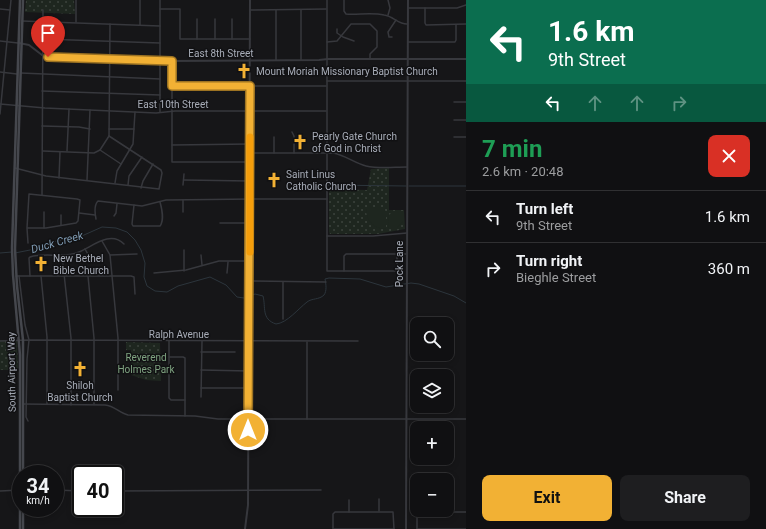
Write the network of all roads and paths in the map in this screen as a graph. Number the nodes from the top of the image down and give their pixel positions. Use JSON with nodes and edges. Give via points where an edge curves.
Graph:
{"nodes":[{"id":1,"x":11,"y":0,"type":"edge"},
{"id":2,"x":20,"y":0,"type":"edge"},
{"id":3,"x":23,"y":0,"type":"edge"},
{"id":4,"x":76,"y":0,"type":"edge"},
{"id":5,"x":140,"y":0,"type":"edge"},
{"id":6,"x":160,"y":0,"type":"edge"},
{"id":7,"x":250,"y":0,"type":"edge"},
{"id":8,"x":327,"y":0,"type":"edge"},
{"id":9,"x":344,"y":0,"type":"edge"},
{"id":10,"x":388,"y":0,"type":"edge"},
{"id":11,"x":408,"y":0,"type":"edge"},
{"id":12,"x":466,"y":5,"type":"edge"},
{"id":13,"x":408,"y":8,"type":"junction"},
{"id":14,"x":425,"y":8,"type":"junction"},
{"id":15,"x":0,"y":9,"type":"edge"},
{"id":16,"x":160,"y":9,"type":"junction"},
{"id":17,"x":327,"y":9,"type":"junction"},
{"id":18,"x":10,"y":10,"type":"junction"},
{"id":19,"x":43,"y":10,"type":"dead end"},
{"id":20,"x":250,"y":10,"type":"junction"},
{"id":21,"x":276,"y":10,"type":"junction"},
{"id":22,"x":301,"y":10,"type":"junction"},
{"id":23,"x":388,"y":15,"type":"junction"},
{"id":24,"x":197,"y":19,"type":"dead end"},
{"id":25,"x":215,"y":19,"type":"dead end"},
{"id":26,"x":232,"y":19,"type":"dead end"},
{"id":27,"x":396,"y":20,"type":"junction"},
{"id":28,"x":22,"y":21,"type":"junction"},
{"id":29,"x":43,"y":22,"type":"junction"},
{"id":30,"x":76,"y":23,"type":"junction"},
{"id":31,"x":110,"y":24,"type":"junction"},
{"id":32,"x":408,"y":24,"type":"junction"},
{"id":33,"x":466,"y":24,"type":"edge"},
{"id":34,"x":140,"y":25,"type":"junction"},
{"id":35,"x":456,"y":25,"type":"junction"},
{"id":36,"x":160,"y":26,"type":"junction"},
{"id":37,"x":337,"y":29,"type":"dead end"},
{"id":38,"x":341,"y":36,"type":"junction"},
{"id":39,"x":392,"y":37,"type":"dead end"},
{"id":40,"x":43,"y":39,"type":"junction"},
{"id":41,"x":197,"y":39,"type":"junction"},
{"id":42,"x":215,"y":39,"type":"junction"},
{"id":43,"x":232,"y":39,"type":"junction"},
{"id":44,"x":250,"y":39,"type":"junction"},
{"id":45,"x":0,"y":41,"type":"edge"},
{"id":46,"x":7,"y":41,"type":"junction"},
{"id":47,"x":110,"y":41,"type":"junction"},
{"id":48,"x":354,"y":41,"type":"dead end"},
{"id":49,"x":326,"y":42,"type":"junction"},
{"id":50,"x":408,"y":42,"type":"junction"},
{"id":51,"x":20,"y":43,"type":"junction"},
{"id":52,"x":160,"y":43,"type":"junction"},
{"id":53,"x":42,"y":55,"type":"junction"},
{"id":54,"x":110,"y":59,"type":"junction"},
{"id":55,"x":327,"y":59,"type":"junction"},
{"id":56,"x":370,"y":59,"type":"junction"},
{"id":57,"x":466,"y":59,"type":"edge"},
{"id":58,"x":250,"y":60,"type":"junction"},
{"id":59,"x":276,"y":60,"type":"junction"},
{"id":60,"x":301,"y":60,"type":"junction"},
{"id":61,"x":408,"y":60,"type":"junction"},
{"id":62,"x":160,"y":61,"type":"junction"},
{"id":63,"x":172,"y":61,"type":"junction"},
{"id":64,"x":0,"y":72,"type":"edge"},
{"id":65,"x":4,"y":73,"type":"junction"},
{"id":66,"x":19,"y":74,"type":"junction"},
{"id":67,"x":42,"y":74,"type":"junction"},
{"id":68,"x":110,"y":77,"type":"junction"},
{"id":69,"x":160,"y":79,"type":"junction"},
{"id":70,"x":327,"y":80,"type":"junction"},
{"id":71,"x":408,"y":81,"type":"junction"},
{"id":72,"x":466,"y":81,"type":"edge"},
{"id":73,"x":172,"y":86,"type":"junction"},
{"id":74,"x":250,"y":86,"type":"junction"},
{"id":75,"x":327,"y":86,"type":"junction"},
{"id":76,"x":42,"y":91,"type":"junction"},
{"id":77,"x":110,"y":94,"type":"junction"},
{"id":78,"x":160,"y":95,"type":"junction"},
{"id":79,"x":454,"y":102,"type":"dead end"},
{"id":80,"x":466,"y":102,"type":"edge"},
{"id":81,"x":1,"y":104,"type":"edge"},
{"id":82,"x":18,"y":105,"type":"junction"},
{"id":83,"x":42,"y":108,"type":"junction"},
{"id":84,"x":69,"y":109,"type":"junction"},
{"id":85,"x":90,"y":110,"type":"junction"},
{"id":86,"x":109,"y":111,"type":"junction"},
{"id":87,"x":250,"y":111,"type":"junction"},
{"id":88,"x":326,"y":111,"type":"junction"},
{"id":89,"x":135,"y":112,"type":"junction"},
{"id":90,"x":160,"y":112,"type":"junction"},
{"id":91,"x":172,"y":112,"type":"junction"},
{"id":92,"x":0,"y":114,"type":"edge"},
{"id":93,"x":454,"y":120,"type":"dead end"},
{"id":94,"x":466,"y":120,"type":"edge"},
{"id":95,"x":42,"y":126,"type":"junction"},
{"id":96,"x":68,"y":127,"type":"junction"},
{"id":97,"x":90,"y":129,"type":"junction"},
{"id":98,"x":109,"y":129,"type":"junction"},
{"id":99,"x":134,"y":129,"type":"junction"},
{"id":100,"x":292,"y":132,"type":"dead end"},
{"id":101,"x":109,"y":136,"type":"junction"},
{"id":102,"x":274,"y":137,"type":"dead end"},
{"id":103,"x":454,"y":137,"type":"dead end"},
{"id":104,"x":466,"y":137,"type":"edge"},
{"id":105,"x":250,"y":144,"type":"junction"},
{"id":106,"x":172,"y":145,"type":"junction"},
{"id":107,"x":100,"y":150,"type":"junction"},
{"id":108,"x":130,"y":150,"type":"junction"},
{"id":109,"x":42,"y":151,"type":"junction"},
{"id":110,"x":60,"y":152,"type":"junction"},
{"id":111,"x":67,"y":152,"type":"junction"},
{"id":112,"x":89,"y":153,"type":"junction"},
{"id":113,"x":250,"y":153,"type":"junction"},
{"id":114,"x":274,"y":153,"type":"junction"},
{"id":115,"x":294,"y":153,"type":"junction"},
{"id":116,"x":326,"y":153,"type":"junction"},
{"id":117,"x":142,"y":157,"type":"junction"},
{"id":118,"x":250,"y":162,"type":"junction"},
{"id":119,"x":121,"y":164,"type":"junction"},
{"id":120,"x":153,"y":164,"type":"junction"},
{"id":121,"x":407,"y":167,"type":"junction"},
{"id":122,"x":16,"y":168,"type":"junction"},
{"id":123,"x":184,"y":174,"type":"dead end"},
{"id":124,"x":42,"y":176,"type":"junction"},
{"id":125,"x":59,"y":178,"type":"junction"},
{"id":126,"x":184,"y":180,"type":"junction"},
{"id":127,"x":250,"y":180,"type":"junction"},
{"id":128,"x":87,"y":181,"type":"junction"},
{"id":129,"x":115,"y":184,"type":"junction"},
{"id":130,"x":183,"y":185,"type":"dead end"},
{"id":131,"x":128,"y":186,"type":"junction"},
{"id":132,"x":141,"y":188,"type":"junction"},
{"id":133,"x":42,"y":195,"type":"junction"},
{"id":134,"x":250,"y":199,"type":"junction"},
{"id":135,"x":327,"y":199,"type":"junction"},
{"id":136,"x":183,"y":200,"type":"junction"},
{"id":137,"x":160,"y":201,"type":"junction"},
{"id":138,"x":117,"y":203,"type":"junction"},
{"id":139,"x":134,"y":205,"type":"junction"},
{"id":140,"x":44,"y":212,"type":"dead end"},
{"id":141,"x":183,"y":212,"type":"dead end"},
{"id":142,"x":79,"y":214,"type":"junction"},
{"id":143,"x":61,"y":215,"type":"dead end"},
{"id":144,"x":95,"y":215,"type":"junction"},
{"id":145,"x":114,"y":216,"type":"dead end"},
{"id":146,"x":96,"y":219,"type":"dead end"},
{"id":147,"x":220,"y":223,"type":"dead end"},
{"id":148,"x":250,"y":223,"type":"junction"},
{"id":149,"x":61,"y":225,"type":"junction"},
{"id":150,"x":27,"y":228,"type":"junction"},
{"id":151,"x":44,"y":228,"type":"junction"},
{"id":152,"x":407,"y":233,"type":"junction"},
{"id":153,"x":327,"y":236,"type":"junction"},
{"id":154,"x":102,"y":240,"type":"junction"},
{"id":155,"x":28,"y":243,"type":"dead end"},
{"id":156,"x":124,"y":244,"type":"dead end"},
{"id":157,"x":85,"y":249,"type":"junction"},
{"id":158,"x":184,"y":250,"type":"dead end"},
{"id":159,"x":137,"y":254,"type":"dead end"},
{"id":160,"x":397,"y":254,"type":"junction"},
{"id":161,"x":407,"y":254,"type":"junction"},
{"id":162,"x":14,"y":255,"type":"junction"},
{"id":163,"x":62,"y":255,"type":"junction"},
{"id":164,"x":110,"y":255,"type":"junction"},
{"id":165,"x":201,"y":255,"type":"dead end"},
{"id":166,"x":89,"y":256,"type":"dead end"},
{"id":167,"x":250,"y":261,"type":"junction"},
{"id":168,"x":228,"y":262,"type":"junction"},
{"id":169,"x":202,"y":265,"type":"junction"},
{"id":170,"x":184,"y":271,"type":"junction"},
{"id":171,"x":344,"y":272,"type":"junction"},
{"id":172,"x":154,"y":273,"type":"dead end"},
{"id":173,"x":227,"y":273,"type":"dead end"},
{"id":174,"x":18,"y":276,"type":"junction"},
{"id":175,"x":30,"y":276,"type":"junction"},
{"id":176,"x":41,"y":276,"type":"junction"},
{"id":177,"x":65,"y":276,"type":"junction"},
{"id":178,"x":88,"y":276,"type":"junction"},
{"id":179,"x":112,"y":276,"type":"junction"},
{"id":180,"x":250,"y":281,"type":"junction"},
{"id":181,"x":283,"y":282,"type":"junction"},
{"id":182,"x":326,"y":282,"type":"dead end"},
{"id":183,"x":135,"y":294,"type":"dead end"},
{"id":184,"x":283,"y":319,"type":"dead end"},
{"id":185,"x":21,"y":340,"type":"junction"},
{"id":186,"x":29,"y":340,"type":"junction"},
{"id":187,"x":47,"y":340,"type":"junction"},
{"id":188,"x":71,"y":340,"type":"junction"},
{"id":189,"x":94,"y":340,"type":"junction"},
{"id":190,"x":0,"y":341,"type":"edge"},
{"id":191,"x":118,"y":341,"type":"junction"},
{"id":192,"x":169,"y":341,"type":"junction"},
{"id":193,"x":202,"y":341,"type":"junction"},
{"id":194,"x":249,"y":341,"type":"junction"},
{"id":195,"x":358,"y":341,"type":"dead end"},
{"id":196,"x":307,"y":342,"type":"junction"},
{"id":197,"x":201,"y":352,"type":"junction"},
{"id":198,"x":235,"y":352,"type":"dead end"},
{"id":199,"x":169,"y":357,"type":"junction"},
{"id":200,"x":201,"y":370,"type":"junction"},
{"id":201,"x":249,"y":371,"type":"junction"},
{"id":202,"x":201,"y":388,"type":"junction"},
{"id":203,"x":248,"y":388,"type":"junction"},
{"id":204,"x":118,"y":390,"type":"dead end"},
{"id":205,"x":201,"y":397,"type":"dead end"},
{"id":206,"x":185,"y":400,"type":"junction"},
{"id":207,"x":25,"y":404,"type":"junction"},
{"id":208,"x":47,"y":405,"type":"junction"},
{"id":209,"x":71,"y":405,"type":"junction"},
{"id":210,"x":94,"y":405,"type":"junction"},
{"id":211,"x":185,"y":416,"type":"junction"},
{"id":212,"x":248,"y":419,"type":"junction"},
{"id":213,"x":307,"y":419,"type":"junction"},
{"id":214,"x":406,"y":419,"type":"junction"},
{"id":215,"x":466,"y":419,"type":"edge"},
{"id":216,"x":28,"y":421,"type":"dead end"},
{"id":217,"x":20,"y":465,"type":"edge"},
{"id":218,"x":23,"y":465,"type":"edge"},
{"id":219,"x":12,"y":490,"type":"edge"},
{"id":220,"x":248,"y":490,"type":"junction"},
{"id":221,"x":322,"y":490,"type":"dead end"},
{"id":222,"x":0,"y":491,"type":"edge"},
{"id":223,"x":124,"y":491,"type":"edge"},
{"id":224,"x":379,"y":499,"type":"dead end"},
{"id":225,"x":349,"y":500,"type":"dead end"},
{"id":226,"x":349,"y":512,"type":"junction"},
{"id":227,"x":379,"y":512,"type":"junction"},
{"id":228,"x":466,"y":512,"type":"edge"},
{"id":229,"x":20,"y":517,"type":"edge"},
{"id":230,"x":23,"y":517,"type":"edge"},
{"id":231,"x":20,"y":529,"type":"edge"},
{"id":232,"x":23,"y":529,"type":"edge"},
{"id":233,"x":245,"y":529,"type":"edge"},
{"id":234,"x":333,"y":529,"type":"edge"},
{"id":235,"x":378,"y":529,"type":"edge"},
{"id":236,"x":394,"y":529,"type":"edge"},
{"id":237,"x":406,"y":529,"type":"edge"},
{"id":238,"x":417,"y":529,"type":"edge"},
{"id":239,"x":466,"y":529,"type":"edge"}],
"edges":[{"from":1,"to":18,"type":"street"},
{"from":2,"to":51,"type":"main road","name":"South Airport Way"},
{"from":3,"to":28,"type":"main road","name":"South Airport Way"},
{"from":4,"to":30,"type":"street"},
{"from":5,"to":34,"type":"street"},
{"from":6,"to":16,"type":"street"},
{"from":7,"to":20,"type":"street"},
{"from":8,"to":17,"type":"street"},
{"from":9,"to":23,"type":"street","via":[[344,13]]},
{"from":10,"to":23,"type":"street"},
{"from":11,"to":13,"type":"street","name":"Pock Lane"},
{"from":12,"to":14,"type":"street","via":[[458,8]]},
{"from":13,"to":14,"type":"street"},
{"from":13,"to":32,"type":"street","name":"Pock Lane"},
{"from":14,"to":35,"type":"street","via":[[426,25]]},
{"from":15,"to":18,"type":"street"},
{"from":16,"to":36,"type":"street"},
{"from":16,"to":41,"type":"street","via":[[180,9],[180,39]]},
{"from":17,"to":22,"type":"street"},
{"from":17,"to":49,"type":"street"},
{"from":18,"to":46,"type":"street"},
{"from":19,"to":29,"type":"street"},
{"from":20,"to":21,"type":"street"},
{"from":20,"to":44,"type":"street"},
{"from":21,"to":22,"type":"street"},
{"from":21,"to":59,"type":"street"},
{"from":22,"to":60,"type":"street"},
{"from":23,"to":27,"type":"street"},
{"from":24,"to":41,"type":"street"},
{"from":25,"to":42,"type":"street"},
{"from":26,"to":43,"type":"street"},
{"from":27,"to":32,"type":"street"},
{"from":27,"to":39,"type":"street","via":[[388,32],[389,37]]},
{"from":28,"to":29,"type":"street"},
{"from":28,"to":51,"type":"main road","name":"South Airport Way"},
{"from":29,"to":30,"type":"street"},
{"from":29,"to":40,"type":"street"},
{"from":30,"to":31,"type":"street"},
{"from":31,"to":34,"type":"street"},
{"from":31,"to":47,"type":"street"},
{"from":32,"to":50,"type":"street","name":"Pock Lane"},
{"from":33,"to":35,"type":"street"},
{"from":34,"to":36,"type":"street"},
{"from":35,"to":50,"type":"street","via":[[455,42]]},
{"from":36,"to":52,"type":"street"},
{"from":37,"to":38,"type":"street"},
{"from":38,"to":48,"type":"street"},
{"from":38,"to":49,"type":"street","via":[[336,41]]},
{"from":38,"to":56,"type":"street","via":[[351,24],[372,25],[377,31],[377,45],[370,54]]},
{"from":40,"to":47,"type":"street"},
{"from":40,"to":53,"type":"street"},
{"from":41,"to":42,"type":"street"},
{"from":42,"to":43,"type":"street"},
{"from":43,"to":44,"type":"street"},
{"from":44,"to":58,"type":"street"},
{"from":45,"to":46,"type":"street","name":"East 8th Street"},
{"from":46,"to":51,"type":"street","name":"East 8th Street"},
{"from":46,"to":65,"type":"street"},
{"from":47,"to":52,"type":"street"},
{"from":47,"to":54,"type":"street"},
{"from":49,"to":55,"type":"street"},
{"from":50,"to":61,"type":"street","name":"Pock Lane"},
{"from":51,"to":53,"type":"street","name":"East 8th Street","via":[[32,47]]},
{"from":51,"to":66,"type":"main road","name":"South Airport Way"},
{"from":52,"to":62,"type":"street"},
{"from":53,"to":54,"type":"street","name":"East 8th Street"},
{"from":53,"to":67,"type":"street"},
{"from":54,"to":62,"type":"street","name":"East 8th Street"},
{"from":54,"to":68,"type":"street"},
{"from":55,"to":56,"type":"street","name":"East 8th Street"},
{"from":55,"to":60,"type":"street","name":"East 8th Street"},
{"from":55,"to":70,"type":"street"},
{"from":56,"to":61,"type":"street","name":"East 8th Street"},
{"from":57,"to":61,"type":"street","name":"East 8th Street"},
{"from":58,"to":59,"type":"street","name":"East 8th Street"},
{"from":58,"to":63,"type":"street","name":"East 8th Street"},
{"from":58,"to":74,"type":"street"},
{"from":59,"to":60,"type":"street","name":"East 8th Street"},
{"from":61,"to":71,"type":"street","name":"Pock Lane"},
{"from":62,"to":63,"type":"street","name":"East 8th Street"},
{"from":62,"to":69,"type":"street"},
{"from":63,"to":73,"type":"street"},
{"from":64,"to":65,"type":"street"},
{"from":65,"to":66,"type":"street"},
{"from":65,"to":81,"type":"street"},
{"from":66,"to":67,"type":"street"},
{"from":66,"to":82,"type":"main road","name":"South Airport Way"},
{"from":67,"to":68,"type":"street"},
{"from":67,"to":76,"type":"street"},
{"from":68,"to":69,"type":"street"},
{"from":68,"to":77,"type":"street"},
{"from":69,"to":78,"type":"street"},
{"from":70,"to":71,"type":"street"},
{"from":70,"to":75,"type":"street"},
{"from":71,"to":72,"type":"street"},
{"from":71,"to":121,"type":"street","name":"Pock Lane"},
{"from":73,"to":74,"type":"street"},
{"from":73,"to":91,"type":"street"},
{"from":74,"to":75,"type":"street"},
{"from":74,"to":87,"type":"street"},
{"from":75,"to":88,"type":"street"},
{"from":76,"to":77,"type":"street"},
{"from":76,"to":83,"type":"street"},
{"from":77,"to":78,"type":"street"},
{"from":77,"to":86,"type":"street"},
{"from":78,"to":90,"type":"street"},
{"from":79,"to":80,"type":"street"},
{"from":81,"to":82,"type":"street","name":"East 10th Street"},
{"from":81,"to":92,"type":"street"},
{"from":82,"to":83,"type":"street","name":"East 10th Street"},
{"from":82,"to":122,"type":"main road","name":"South Airport Way"},
{"from":83,"to":84,"type":"street","name":"East 10th Street"},
{"from":83,"to":95,"type":"street"},
{"from":84,"to":85,"type":"street","name":"East 10th Street"},
{"from":84,"to":96,"type":"street"},
{"from":85,"to":86,"type":"street","name":"East 10th Street"},
{"from":85,"to":97,"type":"street"},
{"from":86,"to":89,"type":"street","name":"East 10th Street"},
{"from":86,"to":98,"type":"street"},
{"from":87,"to":88,"type":"street","name":"East 10th Street"},
{"from":87,"to":91,"type":"street","name":"East 10th Street"},
{"from":87,"to":105,"type":"street"},
{"from":88,"to":116,"type":"street"},
{"from":89,"to":90,"type":"street","name":"East 10th Street"},
{"from":89,"to":99,"type":"street"},
{"from":90,"to":91,"type":"street","name":"East 10th Street"},
{"from":91,"to":106,"type":"street"},
{"from":93,"to":94,"type":"street"},
{"from":95,"to":96,"type":"street"},
{"from":95,"to":109,"type":"street"},
{"from":96,"to":97,"type":"street"},
{"from":96,"to":111,"type":"street"},
{"from":97,"to":112,"type":"street"},
{"from":98,"to":99,"type":"street"},
{"from":98,"to":101,"type":"street"},
{"from":99,"to":108,"type":"street","via":[[134,142]]},
{"from":100,"to":115,"type":"street"},
{"from":101,"to":107,"type":"street"},
{"from":101,"to":108,"type":"street"},
{"from":102,"to":114,"type":"street"},
{"from":103,"to":104,"type":"street"},
{"from":105,"to":106,"type":"street"},
{"from":105,"to":113,"type":"street"},
{"from":106,"to":118,"type":"street","via":[[172,162]]},
{"from":107,"to":112,"type":"street"},
{"from":107,"to":119,"type":"street"},
{"from":108,"to":117,"type":"street"},
{"from":108,"to":119,"type":"street"},
{"from":109,"to":110,"type":"street"},
{"from":109,"to":124,"type":"street"},
{"from":110,"to":111,"type":"street"},
{"from":110,"to":125,"type":"street"},
{"from":111,"to":112,"type":"street"},
{"from":112,"to":128,"type":"street"},
{"from":113,"to":114,"type":"street"},
{"from":113,"to":118,"type":"street"},
{"from":114,"to":115,"type":"street"},
{"from":115,"to":116,"type":"street"},
{"from":116,"to":121,"type":"street","via":[[342,155],[369,166]]},
{"from":116,"to":135,"type":"street"},
{"from":117,"to":120,"type":"street"},
{"from":117,"to":131,"type":"street","via":[[129,176]]},
{"from":118,"to":127,"type":"street"},
{"from":119,"to":129,"type":"street","via":[[116,172]]},
{"from":120,"to":132,"type":"street","via":[[142,181]]},
{"from":120,"to":132,"type":"street","via":[[162,172],[160,190]]},
{"from":121,"to":152,"type":"street","name":"Pock Lane"},
{"from":122,"to":124,"type":"street"},
{"from":122,"to":162,"type":"main road","name":"South Airport Way"},
{"from":123,"to":126,"type":"street"},
{"from":124,"to":125,"type":"street"},
{"from":124,"to":133,"type":"street"},
{"from":125,"to":128,"type":"street"},
{"from":126,"to":127,"type":"street"},
{"from":126,"to":130,"type":"street"},
{"from":127,"to":134,"type":"street"},
{"from":128,"to":129,"type":"street"},
{"from":129,"to":131,"type":"street"},
{"from":131,"to":132,"type":"street"},
{"from":133,"to":142,"type":"street","via":[[79,199]]},
{"from":133,"to":150,"type":"street","via":[[30,194]]},
{"from":134,"to":135,"type":"street"},
{"from":134,"to":136,"type":"street"},
{"from":134,"to":148,"type":"street"},
{"from":135,"to":153,"type":"street"},
{"from":136,"to":137,"type":"street"},
{"from":136,"to":141,"type":"street"},
{"from":137,"to":139,"type":"street","via":[[147,206]]},
{"from":137,"to":139,"type":"street","via":[[160,226],[133,226]]},
{"from":138,"to":139,"type":"street"},
{"from":138,"to":144,"type":"street","via":[[97,201]]},
{"from":138,"to":145,"type":"street"},
{"from":140,"to":151,"type":"street"},
{"from":142,"to":144,"type":"street"},
{"from":142,"to":149,"type":"street","via":[[77,223]]},
{"from":143,"to":149,"type":"street"},
{"from":144,"to":146,"type":"street"},
{"from":147,"to":148,"type":"street"},
{"from":148,"to":167,"type":"street"},
{"from":149,"to":151,"type":"street"},
{"from":150,"to":151,"type":"street"},
{"from":150,"to":155,"type":"street"},
{"from":152,"to":153,"type":"street"},
{"from":152,"to":161,"type":"street","name":"Pock Lane"},
{"from":153,"to":171,"type":"street","via":[[327,271]]},
{"from":154,"to":156,"type":"street","via":[[116,238]]},
{"from":154,"to":157,"type":"street"},
{"from":154,"to":164,"type":"street"},
{"from":157,"to":163,"type":"street","via":[[75,254]]},
{"from":157,"to":166,"type":"street"},
{"from":158,"to":170,"type":"street"},
{"from":159,"to":164,"type":"street"},
{"from":160,"to":161,"type":"street"},
{"from":160,"to":171,"type":"street","via":[[395,271]]},
{"from":160,"to":171,"type":"street","via":[[346,254]]},
{"from":161,"to":214,"type":"street","name":"Pock Lane"},
{"from":162,"to":174,"type":"main road","name":"South Airport Way"},
{"from":162,"to":185,"type":"main road","name":"South Airport Way","via":[[13,275]]},
{"from":163,"to":175,"type":"street","via":[[36,255],[29,258]]},
{"from":163,"to":177,"type":"street"},
{"from":164,"to":179,"type":"street"},
{"from":165,"to":169,"type":"street"},
{"from":167,"to":168,"type":"street"},
{"from":167,"to":180,"type":"street"},
{"from":168,"to":169,"type":"street","via":[[219,261]]},
{"from":168,"to":173,"type":"street"},
{"from":169,"to":170,"type":"street"},
{"from":170,"to":172,"type":"street"},
{"from":174,"to":175,"type":"street"},
{"from":174,"to":185,"type":"main road","name":"South Airport Way"},
{"from":174,"to":186,"type":"street"},
{"from":175,"to":176,"type":"street"},
{"from":176,"to":177,"type":"street"},
{"from":176,"to":187,"type":"street"},
{"from":177,"to":178,"type":"street"},
{"from":177,"to":188,"type":"street"},
{"from":178,"to":179,"type":"street"},
{"from":178,"to":189,"type":"street"},
{"from":179,"to":183,"type":"street","via":[[133,276]]},
{"from":179,"to":191,"type":"street"},
{"from":180,"to":181,"type":"street"},
{"from":180,"to":194,"type":"street"},
{"from":181,"to":182,"type":"street"},
{"from":181,"to":184,"type":"street"},
{"from":185,"to":186,"type":"street","name":"Ralph Avenue"},
{"from":185,"to":190,"type":"street","name":"Ralph Avenue"},
{"from":185,"to":207,"type":"main road","name":"South Airport Way"},
{"from":185,"to":217,"type":"main road","name":"South Airport Way"},
{"from":186,"to":187,"type":"street","name":"Ralph Avenue"},
{"from":186,"to":207,"type":"street"},
{"from":187,"to":188,"type":"street","name":"Ralph Avenue"},
{"from":187,"to":208,"type":"street"},
{"from":188,"to":189,"type":"street","name":"Ralph Avenue"},
{"from":188,"to":209,"type":"street"},
{"from":189,"to":191,"type":"street","name":"Ralph Avenue"},
{"from":189,"to":210,"type":"street"},
{"from":191,"to":192,"type":"street","name":"Ralph Avenue"},
{"from":191,"to":204,"type":"street"},
{"from":192,"to":193,"type":"street","name":"Ralph Avenue"},
{"from":192,"to":199,"type":"street"},
{"from":193,"to":194,"type":"street","name":"Ralph Avenue"},
{"from":193,"to":197,"type":"street"},
{"from":194,"to":196,"type":"street","name":"Ralph Avenue"},
{"from":194,"to":201,"type":"street"},
{"from":195,"to":196,"type":"street","name":"Ralph Avenue"},
{"from":196,"to":213,"type":"street"},
{"from":197,"to":198,"type":"street"},
{"from":197,"to":200,"type":"street"},
{"from":199,"to":206,"type":"street","via":[[169,398]]},
{"from":199,"to":206,"type":"street","via":[[185,358]]},
{"from":200,"to":201,"type":"street"},
{"from":200,"to":202,"type":"street"},
{"from":201,"to":203,"type":"street"},
{"from":202,"to":203,"type":"street"},
{"from":202,"to":205,"type":"street"},
{"from":203,"to":212,"type":"street"},
{"from":206,"to":211,"type":"street"},
{"from":207,"to":208,"type":"street"},
{"from":207,"to":216,"type":"street"},
{"from":207,"to":218,"type":"main road","name":"South Airport Way"},
{"from":208,"to":209,"type":"street"},
{"from":209,"to":210,"type":"street"},
{"from":210,"to":211,"type":"street","via":[[112,406],[128,415]]},
{"from":211,"to":212,"type":"street"},
{"from":212,"to":213,"type":"street"},
{"from":212,"to":220,"type":"street"},
{"from":213,"to":214,"type":"street"},
{"from":214,"to":215,"type":"street"},
{"from":214,"to":237,"type":"street","name":"Pock Lane"},
{"from":219,"to":222,"type":"street"},
{"from":220,"to":221,"type":"street"},
{"from":220,"to":223,"type":"street"},
{"from":220,"to":233,"type":"street"},
{"from":224,"to":227,"type":"street"},
{"from":225,"to":226,"type":"street"},
{"from":226,"to":227,"type":"street"},
{"from":226,"to":234,"type":"street","via":[[333,513]]},
{"from":227,"to":236,"type":"street","via":[[393,512]]},
{"from":228,"to":238,"type":"street","via":[[417,512]]},
{"from":229,"to":231,"type":"main road","name":"South Airport Way"},
{"from":230,"to":232,"type":"main road"},
{"from":234,"to":235,"type":"street"},
{"from":235,"to":236,"type":"street"},
{"from":238,"to":239,"type":"street"}]}
